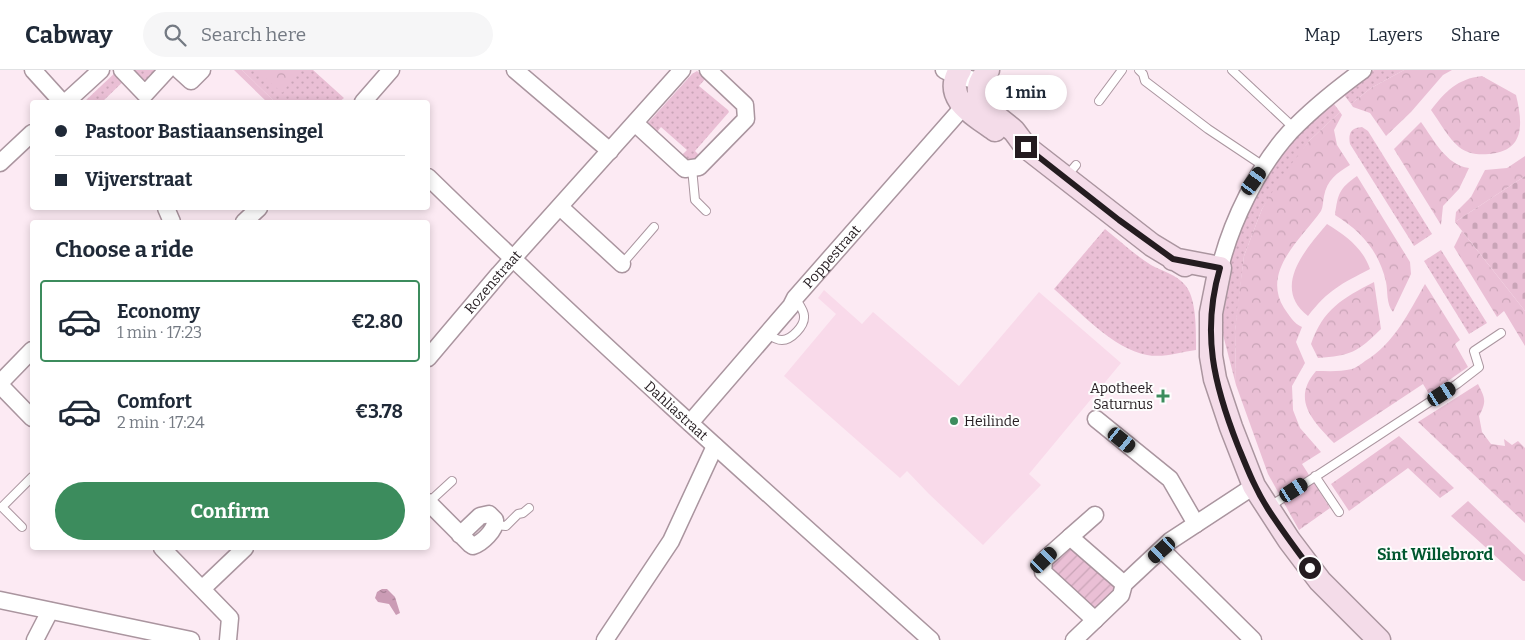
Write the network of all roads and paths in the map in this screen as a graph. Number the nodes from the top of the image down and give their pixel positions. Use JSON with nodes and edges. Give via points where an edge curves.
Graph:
{"nodes":[{"id":1,"x":33,"y":70,"type":"edge"},
{"id":2,"x":101,"y":70,"type":"edge"},
{"id":3,"x":122,"y":70,"type":"edge"},
{"id":4,"x":168,"y":70,"type":"edge"},
{"id":5,"x":179,"y":70,"type":"edge"},
{"id":6,"x":202,"y":70,"type":"edge"},
{"id":7,"x":391,"y":70,"type":"edge"},
{"id":8,"x":515,"y":70,"type":"edge"},
{"id":9,"x":682,"y":70,"type":"edge"},
{"id":10,"x":708,"y":70,"type":"edge"},
{"id":11,"x":1122,"y":70,"type":"edge"},
{"id":12,"x":1139,"y":70,"type":"edge"},
{"id":13,"x":1232,"y":70,"type":"edge"},
{"id":14,"x":1363,"y":70,"type":"edge"},
{"id":15,"x":953,"y":72,"type":"edge"},
{"id":16,"x":978,"y":89,"type":"edge"},
{"id":17,"x":60,"y":100,"type":"edge"},
{"id":18,"x":68,"y":100,"type":"edge"},
{"id":19,"x":365,"y":100,"type":"edge"},
{"id":20,"x":1098,"y":101,"type":"dead end"},
{"id":21,"x":636,"y":124,"type":"junction"},
{"id":22,"x":1294,"y":128,"type":"junction"},
{"id":23,"x":30,"y":135,"type":"edge"},
{"id":24,"x":610,"y":151,"type":"junction"},
{"id":25,"x":0,"y":163,"type":"edge"},
{"id":26,"x":1265,"y":167,"type":"junction"},
{"id":27,"x":692,"y":168,"type":"junction"},
{"id":28,"x":430,"y":179,"type":"edge"},
{"id":29,"x":560,"y":208,"type":"junction"},
{"id":30,"x":257,"y":210,"type":"edge"},
{"id":31,"x":706,"y":211,"type":"dead end"},
{"id":32,"x":246,"y":220,"type":"edge"},
{"id":33,"x":654,"y":227,"type":"dead end"},
{"id":34,"x":513,"y":260,"type":"junction"},
{"id":35,"x":622,"y":264,"type":"joint"},
{"id":36,"x":1219,"y":273,"type":"junction"},
{"id":37,"x":1501,"y":333,"type":"dead end"},
{"id":38,"x":30,"y":352,"type":"edge"},
{"id":39,"x":430,"y":356,"type":"edge"},
{"id":40,"x":0,"y":384,"type":"edge"},
{"id":41,"x":30,"y":416,"type":"edge"},
{"id":42,"x":1096,"y":419,"type":"dead end"},
{"id":43,"x":690,"y":423,"type":"junction"},
{"id":44,"x":715,"y":446,"type":"junction"},
{"id":45,"x":1316,"y":476,"type":"junction"},
{"id":46,"x":30,"y":479,"type":"edge"},
{"id":47,"x":452,"y":481,"type":"dead end"},
{"id":48,"x":1254,"y":486,"type":"junction"},
{"id":49,"x":430,"y":501,"type":"edge"},
{"id":50,"x":430,"y":505,"type":"edge"},
{"id":51,"x":529,"y":508,"type":"dead end"},
{"id":52,"x":1267,"y":508,"type":"junction"},
{"id":53,"x":1339,"y":512,"type":"dead end"},
{"id":54,"x":1095,"y":515,"type":"dead end"},
{"id":55,"x":1196,"y":524,"type":"junction"},
{"id":56,"x":495,"y":525,"type":"joint"},
{"id":57,"x":22,"y":528,"type":"dead end"},
{"id":58,"x":1070,"y":537,"type":"junction"},
{"id":59,"x":164,"y":550,"type":"edge"},
{"id":60,"x":244,"y":550,"type":"edge"},
{"id":61,"x":1162,"y":550,"type":"junction"},
{"id":62,"x":1124,"y":584,"type":"junction"},
{"id":63,"x":203,"y":588,"type":"junction"},
{"id":64,"x":0,"y":600,"type":"edge"},
{"id":65,"x":50,"y":611,"type":"junction"},
{"id":66,"x":1095,"y":620,"type":"junction"},
{"id":67,"x":35,"y":640,"type":"edge"},
{"id":68,"x":191,"y":640,"type":"edge"},
{"id":69,"x":228,"y":640,"type":"edge"},
{"id":70,"x":605,"y":640,"type":"edge"},
{"id":71,"x":931,"y":640,"type":"edge"},
{"id":72,"x":1074,"y":640,"type":"edge"},
{"id":73,"x":1253,"y":640,"type":"edge"},
{"id":74,"x":1379,"y":640,"type":"edge"}],
"edges":[{"from":1,"to":17,"type":"street"},
{"from":2,"to":18,"type":"street"},
{"from":3,"to":4,"type":"street","via":[[145,94]]},
{"from":5,"to":6,"type":"street","via":[[191,81]]},
{"from":7,"to":19,"type":"street"},
{"from":8,"to":24,"type":"street"},
{"from":9,"to":21,"type":"street","name":"Rozenstraat"},
{"from":10,"to":27,"type":"street","via":[[745,105],[746,119],[699,167]]},
{"from":11,"to":20,"type":"lane"},
{"from":12,"to":26,"type":"lane","via":[[1145,81]]},
{"from":13,"to":22,"type":"lane"},
{"from":14,"to":22,"type":"street"},
{"from":15,"to":16,"type":"street","via":[[955,93]]},
{"from":16,"to":36,"type":"street","via":[[985,105],[1016,133],[1026,147],[1071,171],[1127,226],[1195,271]]},
{"from":16,"to":43,"type":"street","name":"Poppestraat"},
{"from":21,"to":24,"type":"street","name":"Rozenstraat"},
{"from":21,"to":27,"type":"street","via":[[686,168]]},
{"from":22,"to":26,"type":"street"},
{"from":23,"to":25,"type":"street"},
{"from":24,"to":29,"type":"street","name":"Rozenstraat"},
{"from":26,"to":36,"type":"street","via":[[1254,181],[1234,226]]},
{"from":27,"to":31,"type":"lane","via":[[695,200]]},
{"from":28,"to":34,"type":"street","name":"Dahliastraat"},
{"from":29,"to":34,"type":"street","name":"Rozenstraat"},
{"from":29,"to":35,"type":"street"},
{"from":30,"to":32,"type":"street"},
{"from":33,"to":35,"type":"lane"},
{"from":34,"to":39,"type":"street","name":"Rozenstraat"},
{"from":34,"to":43,"type":"street","name":"Dahliastraat"},
{"from":36,"to":48,"type":"street","via":[[1211,313],[1211,356],[1215,379]]},
{"from":37,"to":45,"type":"lane","via":[[1474,351],[1478,367],[1470,374]]},
{"from":38,"to":40,"type":"street"},
{"from":40,"to":41,"type":"street"},
{"from":42,"to":55,"type":"street","via":[[1170,480]]},
{"from":43,"to":44,"type":"street","name":"Dahliastraat"},
{"from":44,"to":70,"type":"street","via":[[670,541]]},
{"from":44,"to":71,"type":"street","name":"Dahliastraat"},
{"from":45,"to":52,"type":"lane"},
{"from":45,"to":53,"type":"lane"},
{"from":46,"to":57,"type":"lane","via":[[2,507]]},
{"from":47,"to":49,"type":"lane"},
{"from":48,"to":52,"type":"street"},
{"from":48,"to":55,"type":"street"},
{"from":50,"to":56,"type":"street","via":[[470,544],[476,545]]},
{"from":51,"to":56,"type":"lane","via":[[506,526]]},
{"from":52,"to":74,"type":"street","via":[[1320,581]]},
{"from":54,"to":58,"type":"street"},
{"from":55,"to":61,"type":"street"},
{"from":58,"to":62,"type":"street"},
{"from":58,"to":66,"type":"street","via":[[1044,560],[1043,572]]},
{"from":59,"to":63,"type":"street"},
{"from":60,"to":63,"type":"street"},
{"from":61,"to":62,"type":"street"},
{"from":61,"to":73,"type":"street"},
{"from":62,"to":66,"type":"street","via":[[1122,595]]},
{"from":63,"to":69,"type":"street","via":[[230,618]]},
{"from":64,"to":65,"type":"street"},
{"from":65,"to":67,"type":"street"},
{"from":65,"to":68,"type":"street"},
{"from":66,"to":72,"type":"street"}]}
